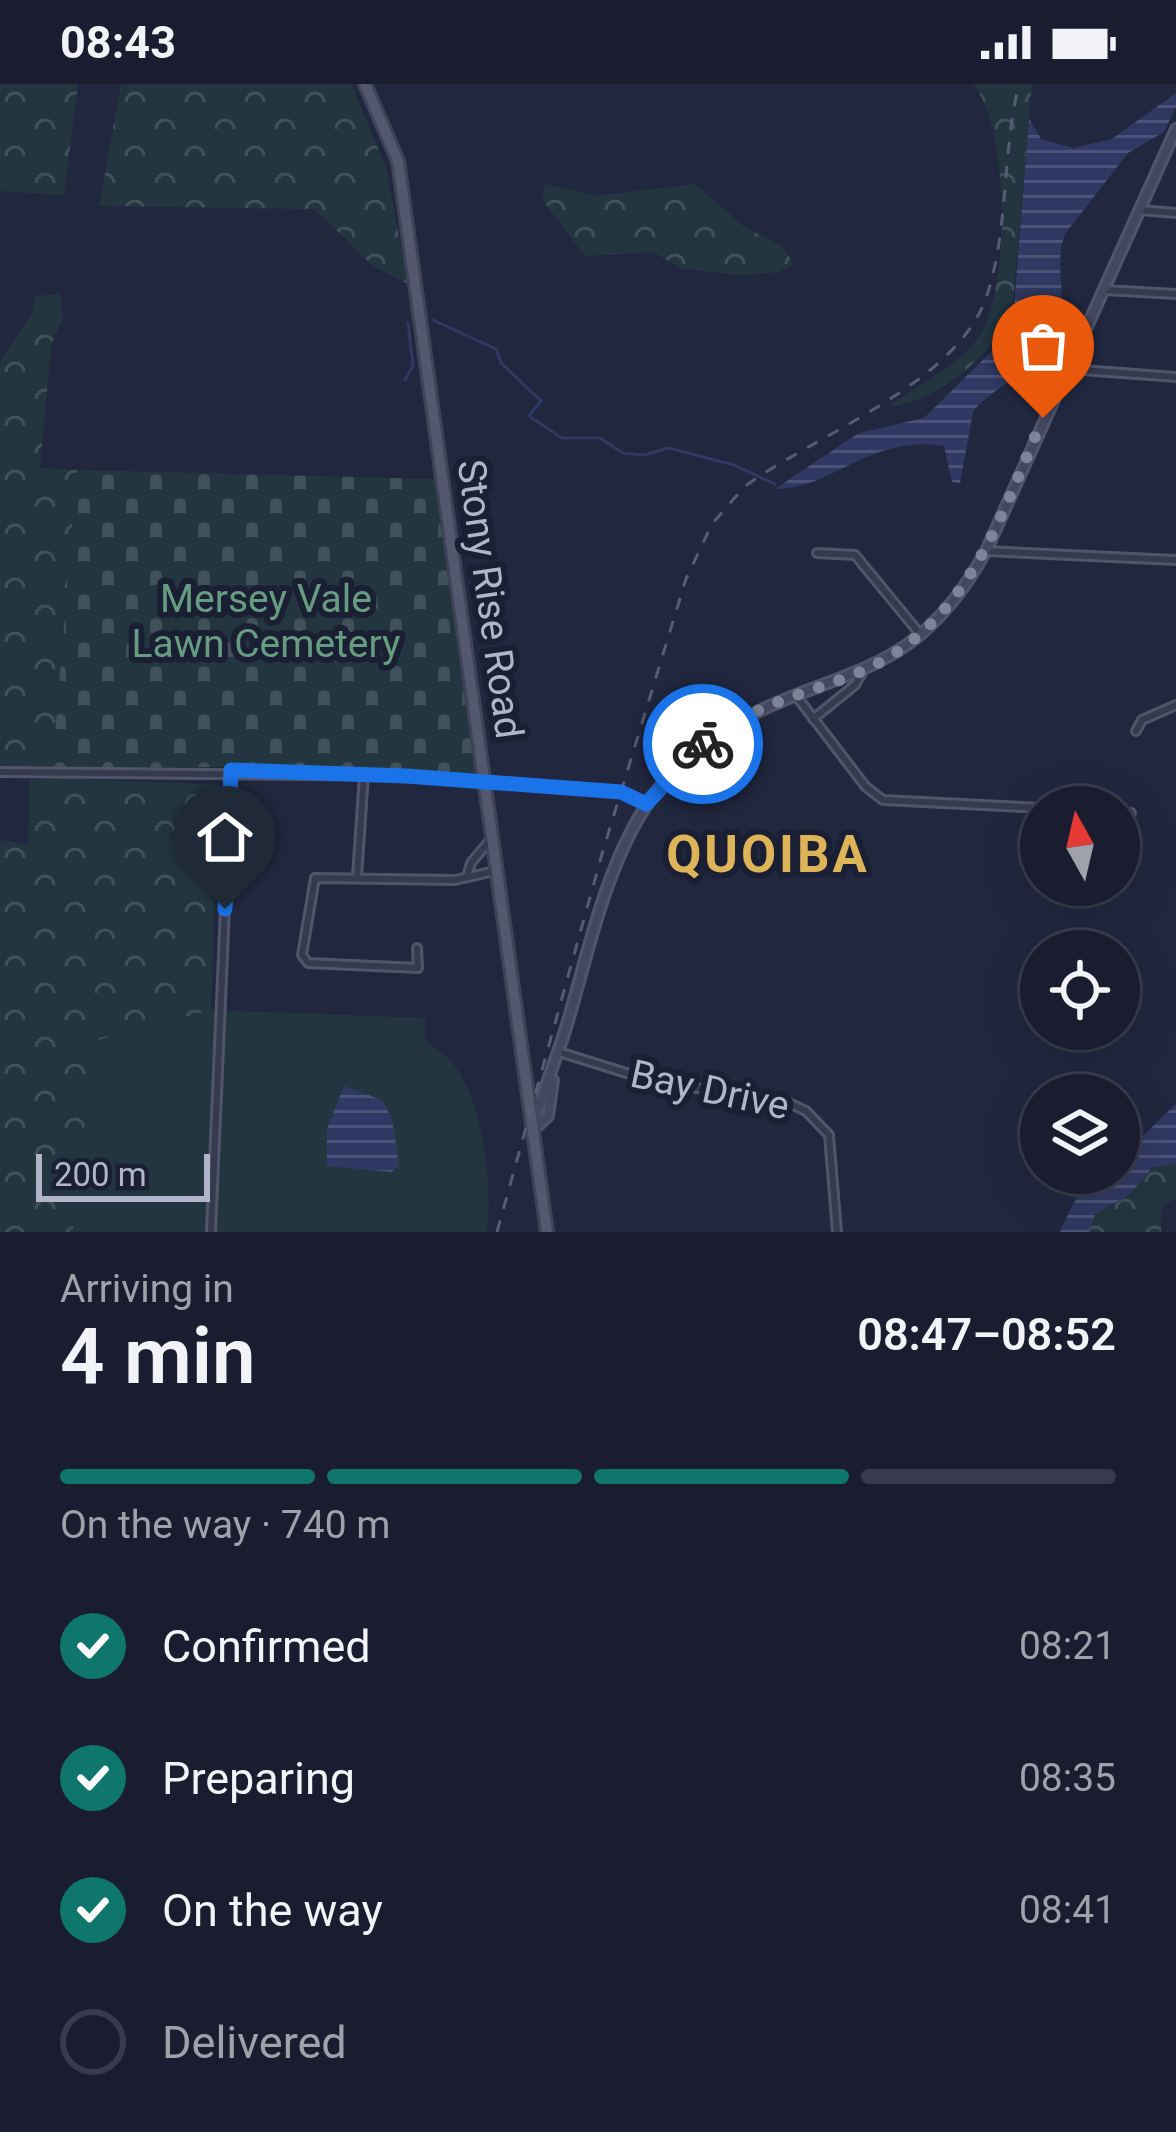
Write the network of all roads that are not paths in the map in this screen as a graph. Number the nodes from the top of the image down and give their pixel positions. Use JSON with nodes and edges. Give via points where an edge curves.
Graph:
{"nodes":[{"id":1,"x":365,"y":84,"type":"edge"},
{"id":2,"x":1176,"y":128,"type":"edge"},
{"id":3,"x":1141,"y":210,"type":"junction"},
{"id":4,"x":1176,"y":213,"type":"edge"},
{"id":5,"x":1101,"y":290,"type":"junction"},
{"id":6,"x":1176,"y":294,"type":"edge"},
{"id":7,"x":1065,"y":369,"type":"junction"},
{"id":8,"x":1176,"y":377,"type":"edge"},
{"id":9,"x":986,"y":551,"type":"junction"},
{"id":10,"x":818,"y":553,"type":"dead end"},
{"id":11,"x":1176,"y":560,"type":"edge"},
{"id":12,"x":922,"y":637,"type":"junction"},
{"id":13,"x":863,"y":670,"type":"junction"},
{"id":14,"x":797,"y":697,"type":"junction"},
{"id":15,"x":1176,"y":705,"type":"edge"},
{"id":16,"x":813,"y":719,"type":"junction"},
{"id":17,"x":1136,"y":731,"type":"dead end"},
{"id":18,"x":231,"y":770,"type":"junction"},
{"id":19,"x":0,"y":772,"type":"edge"},
{"id":20,"x":364,"y":775,"type":"junction"},
{"id":21,"x":485,"y":784,"type":"junction"},
{"id":22,"x":646,"y":804,"type":"junction"},
{"id":23,"x":1020,"y":807,"type":"edge"},
{"id":24,"x":494,"y":836,"type":"junction"},
{"id":25,"x":498,"y":871,"type":"junction"},
{"id":26,"x":357,"y":877,"type":"junction"},
{"id":27,"x":467,"y":878,"type":"junction"},
{"id":28,"x":417,"y":948,"type":"dead end"},
{"id":29,"x":558,"y":1057,"type":"junction"},
{"id":30,"x":534,"y":1129,"type":"junction"},
{"id":31,"x":211,"y":1232,"type":"edge"},
{"id":32,"x":547,"y":1232,"type":"edge"},
{"id":33,"x":837,"y":1232,"type":"edge"}],
"edges":[{"from":1,"to":21,"type":"main road","name":"Stony Rise Road","via":[[398,161]]},
{"from":2,"to":3,"type":"main road"},
{"from":3,"to":4,"type":"street"},
{"from":3,"to":5,"type":"main road"},
{"from":5,"to":6,"type":"street"},
{"from":5,"to":7,"type":"main road"},
{"from":7,"to":8,"type":"street"},
{"from":7,"to":9,"type":"main road"},
{"from":9,"to":11,"type":"street"},
{"from":9,"to":12,"type":"main road"},
{"from":10,"to":12,"type":"street","via":[[855,555]]},
{"from":12,"to":13,"type":"main road"},
{"from":13,"to":14,"type":"main road"},
{"from":13,"to":16,"type":"street"},
{"from":14,"to":16,"type":"street"},
{"from":14,"to":22,"type":"main road","via":[[712,737]]},
{"from":15,"to":17,"type":"street"},
{"from":16,"to":23,"type":"street","via":[[884,800]]},
{"from":18,"to":19,"type":"street"},
{"from":18,"to":20,"type":"street"},
{"from":18,"to":31,"type":"street"},
{"from":20,"to":21,"type":"street"},
{"from":20,"to":26,"type":"street"},
{"from":21,"to":22,"type":"street","via":[[621,792]]},
{"from":21,"to":24,"type":"main road","name":"Stony Rise Road"},
{"from":22,"to":29,"type":"main road","via":[[613,867]]},
{"from":24,"to":25,"type":"main road","name":"Stony Rise Road"},
{"from":24,"to":27,"type":"street"},
{"from":25,"to":27,"type":"street"},
{"from":25,"to":30,"type":"main road","name":"Stony Rise Road"},
{"from":26,"to":27,"type":"street"},
{"from":26,"to":28,"type":"street","via":[[315,878],[302,955],[308,963],[418,968]]},
{"from":29,"to":30,"type":"main road","via":[[548,1116]]},
{"from":29,"to":33,"type":"street","name":"Bay Drive","via":[[658,1083],[793,1102],[829,1135]]},
{"from":30,"to":32,"type":"main road","name":"Stony Rise Road"}]}
